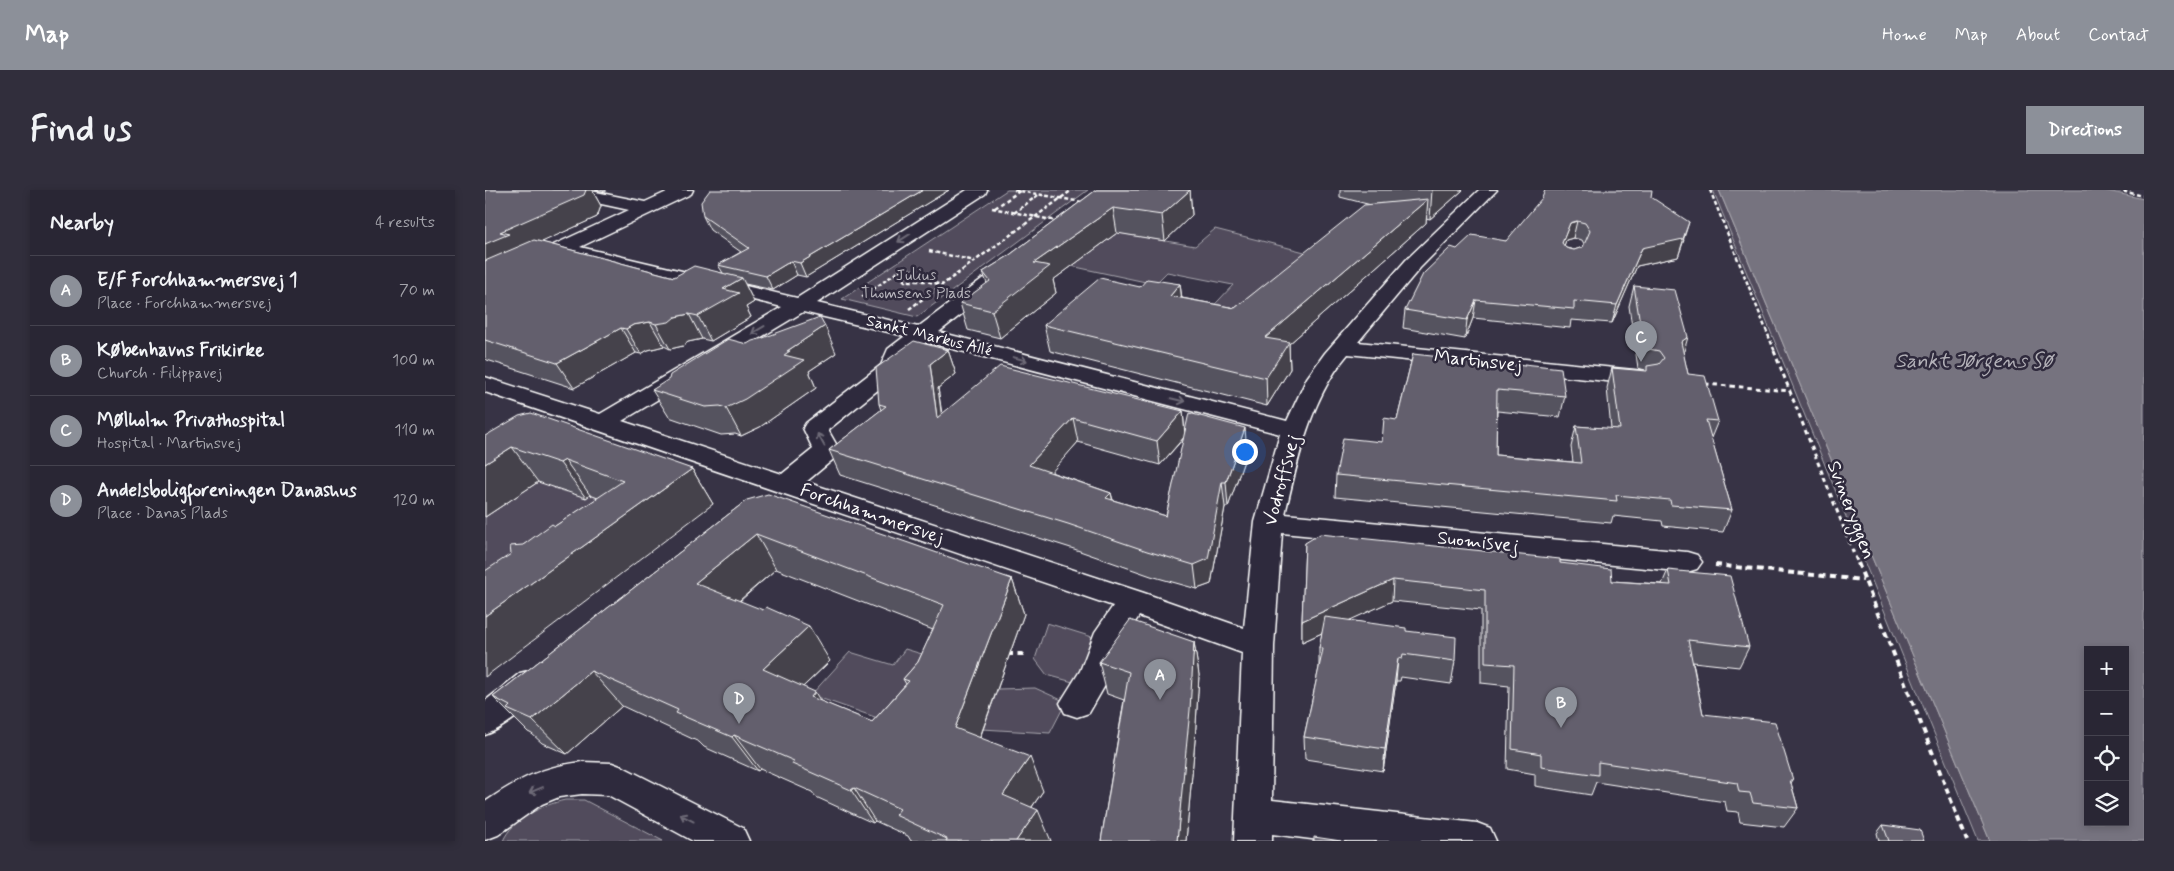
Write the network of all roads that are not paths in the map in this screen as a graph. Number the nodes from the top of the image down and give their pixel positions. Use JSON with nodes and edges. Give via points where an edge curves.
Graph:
{"nodes":[{"id":1,"x":561,"y":190,"type":"edge"},
{"id":2,"x":685,"y":190,"type":"edge"},
{"id":3,"x":979,"y":190,"type":"edge"},
{"id":4,"x":1489,"y":190,"type":"edge"},
{"id":5,"x":647,"y":208,"type":"junction"},
{"id":6,"x":561,"y":248,"type":"junction"},
{"id":7,"x":536,"y":260,"type":"edge"},
{"id":8,"x":1005,"y":271,"type":"edge"},
{"id":9,"x":800,"y":305,"type":"junction"},
{"id":10,"x":922,"y":334,"type":"junction"},
{"id":11,"x":1342,"y":347,"type":"junction"},
{"id":12,"x":1645,"y":378,"type":"edge"},
{"id":13,"x":485,"y":384,"type":"edge"},
{"id":14,"x":566,"y":411,"type":"junction"},
{"id":15,"x":602,"y":423,"type":"junction"},
{"id":16,"x":542,"y":426,"type":"edge"},
{"id":17,"x":1294,"y":430,"type":"junction"},
{"id":18,"x":783,"y":484,"type":"junction"},
{"id":19,"x":757,"y":502,"type":"edge"},
{"id":20,"x":1269,"y":522,"type":"junction"},
{"id":21,"x":1687,"y":562,"type":"road end"},
{"id":22,"x":1133,"y":601,"type":"junction"},
{"id":23,"x":1258,"y":646,"type":"junction"},
{"id":24,"x":555,"y":664,"type":"edge"},
{"id":25,"x":1077,"y":703,"type":"dead end"},
{"id":26,"x":485,"y":721,"type":"edge"},
{"id":27,"x":485,"y":823,"type":"edge"},
{"id":28,"x":1253,"y":828,"type":"edge"},
{"id":29,"x":730,"y":841,"type":"edge"},
{"id":30,"x":1477,"y":841,"type":"edge"}],
"edges":[{"from":1,"to":5,"type":"street"},
{"from":2,"to":5,"type":"street"},
{"from":3,"to":9,"type":"street","one_way":true},
{"from":4,"to":11,"type":"street","name":"Vodroffsvej","via":[[1413,264]]},
{"from":5,"to":6,"type":"street"},
{"from":6,"to":7,"type":"street"},
{"from":6,"to":9,"type":"street","name":"Sankt Markus Allé"},
{"from":8,"to":10,"type":"street"},
{"from":9,"to":10,"type":"street","name":"Sankt Markus Allé"},
{"from":9,"to":15,"type":"street","one_way":true},
{"from":10,"to":17,"type":"street","name":"Sankt Markus Allé","one_way":true},
{"from":18,"to":10,"type":"street","one_way":true,"via":[[827,451],[815,428],[891,368],[896,354]]},
{"from":11,"to":12,"type":"street","name":"Martinsvej"},
{"from":11,"to":17,"type":"street","name":"Vodroffsvej","via":[[1319,378]]},
{"from":13,"to":14,"type":"street","name":"Forchhammersvej"},
{"from":14,"to":15,"type":"street","name":"Forchhammersvej"},
{"from":14,"to":16,"type":"street"},
{"from":15,"to":18,"type":"street","name":"Forchhammersvej"},
{"from":17,"to":20,"type":"street","name":"Vodroffsvej"},
{"from":18,"to":19,"type":"street"},
{"from":18,"to":22,"type":"street","name":"Forchhammersvej"},
{"from":20,"to":21,"type":"street","name":"Suomisvej"},
{"from":20,"to":23,"type":"street","name":"Vodroffsvej"},
{"from":22,"to":23,"type":"street","name":"Forchhammersvej"},
{"from":22,"to":25,"type":"street","via":[[1106,642],[1095,675]]},
{"from":23,"to":28,"type":"street","name":"Vodroffsvej"},
{"from":24,"to":26,"type":"street"},
{"from":29,"to":27,"type":"street","one_way":true,"via":[[612,779],[559,780],[529,792]]},
{"from":28,"to":30,"type":"street"}]}
